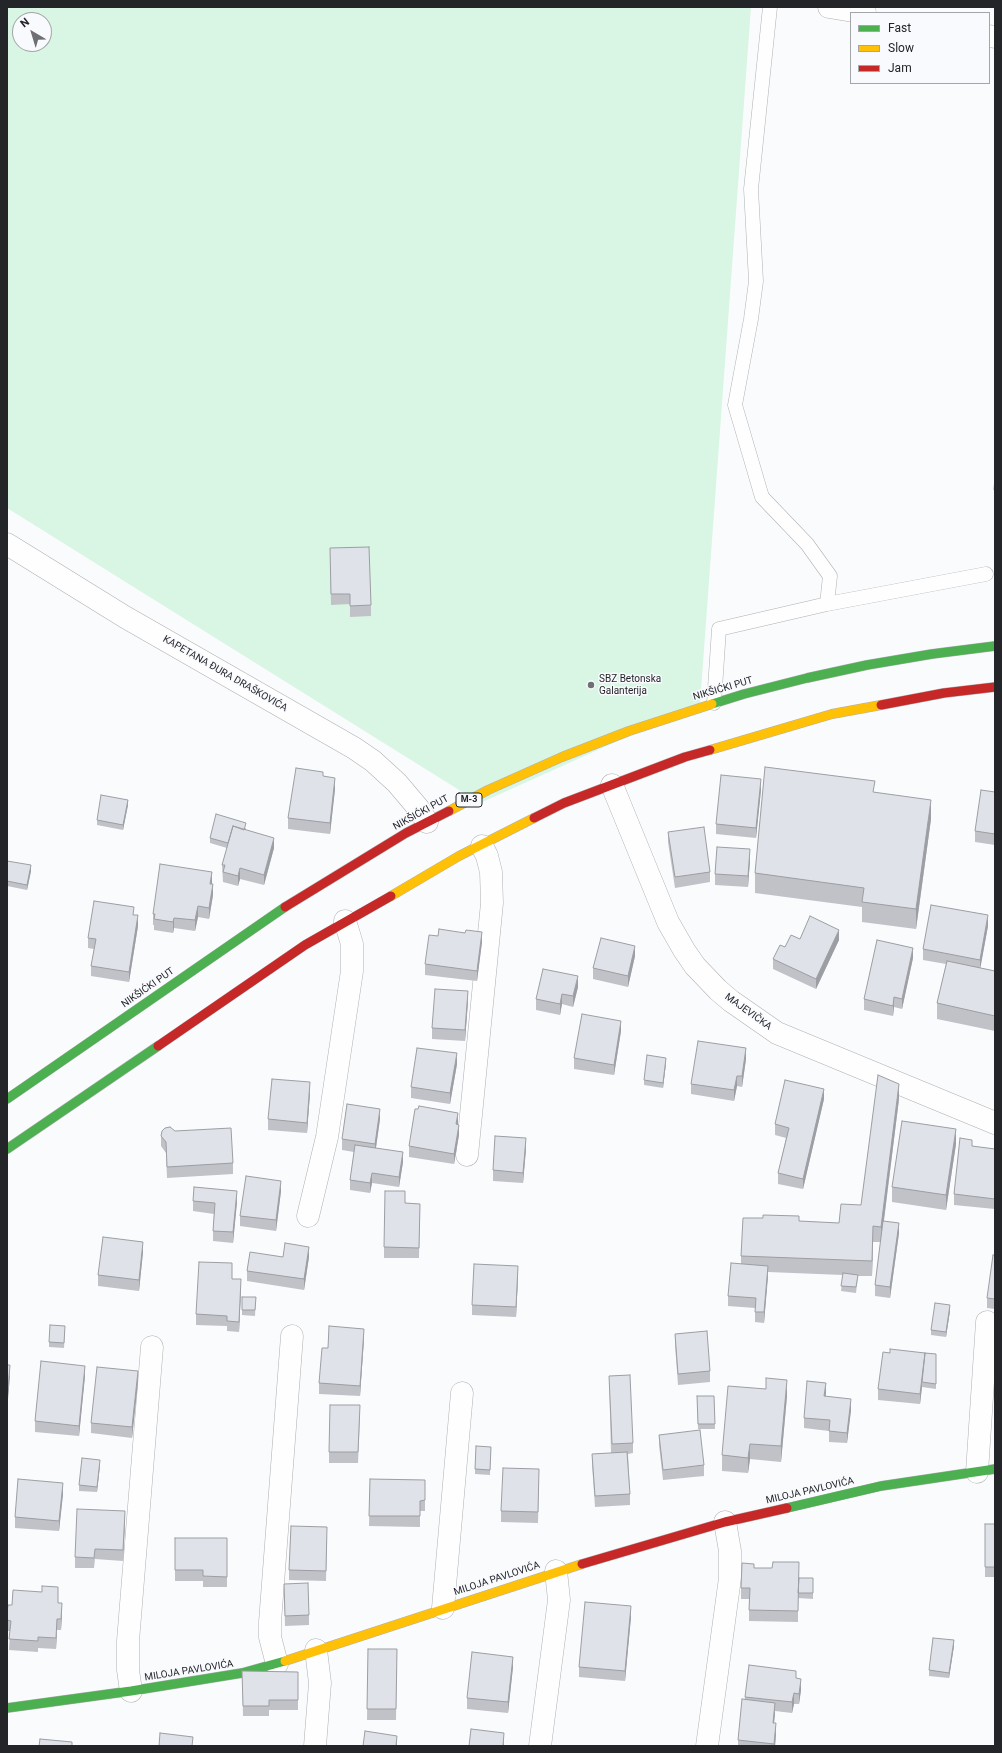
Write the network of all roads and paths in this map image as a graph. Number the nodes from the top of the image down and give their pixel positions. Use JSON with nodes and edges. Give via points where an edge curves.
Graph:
{"nodes":[{"id":1,"x":770,"y":7,"type":"edge"},
{"id":2,"x":829,"y":7,"type":"edge"},
{"id":3,"x":859,"y":12,"type":"edge"},
{"id":4,"x":7,"y":544,"type":"edge"},
{"id":5,"x":986,"y":574,"type":"dead end"},
{"id":6,"x":827,"y":604,"type":"junction"},
{"id":7,"x":995,"y":646,"type":"edge"},
{"id":8,"x":995,"y":687,"type":"edge"},
{"id":9,"x":714,"y":703,"type":"junction"},
{"id":10,"x":612,"y":785,"type":"junction"},
{"id":11,"x":427,"y":822,"type":"junction"},
{"id":12,"x":482,"y":846,"type":"junction"},
{"id":13,"x":345,"y":921,"type":"junction"},
{"id":14,"x":7,"y":1099,"type":"edge"},
{"id":15,"x":995,"y":1123,"type":"edge"},
{"id":16,"x":7,"y":1149,"type":"edge"},
{"id":17,"x":467,"y":1155,"type":"dead end"},
{"id":18,"x":308,"y":1216,"type":"dead end"},
{"id":19,"x":987,"y":1322,"type":"dead end"},
{"id":20,"x":292,"y":1336,"type":"dead end"},
{"id":21,"x":152,"y":1347,"type":"dead end"},
{"id":22,"x":462,"y":1394,"type":"dead end"},
{"id":23,"x":986,"y":1471,"type":"edge"},
{"id":24,"x":725,"y":1522,"type":"junction"},
{"id":25,"x":556,"y":1571,"type":"junction"},
{"id":26,"x":443,"y":1608,"type":"junction"},
{"id":27,"x":316,"y":1650,"type":"junction"},
{"id":28,"x":277,"y":1664,"type":"junction"},
{"id":29,"x":131,"y":1691,"type":"junction"},
{"id":30,"x":7,"y":1708,"type":"edge"},
{"id":31,"x":315,"y":1746,"type":"edge"},
{"id":32,"x":540,"y":1746,"type":"edge"},
{"id":33,"x":707,"y":1746,"type":"edge"}],
"edges":[{"from":1,"to":6,"type":"lane","via":[[751,189],[756,281],[735,405],[762,497],[807,544],[830,576]]},
{"from":2,"to":3,"type":"street"},
{"from":4,"to":11,"type":"street","name":"KAPETANA ĐURA DRAŠKOVIĆA","via":[[125,617],[354,748],[397,783]]},
{"from":5,"to":6,"type":"lane"},
{"from":6,"to":9,"type":"lane","via":[[719,629]]},
{"from":7,"to":9,"type":"main road","name":"NIKŠIĆKI PUT","number":"M-3","via":[[836,671]]},
{"from":8,"to":10,"type":"main road","via":[[944,693],[832,714],[685,757]]},
{"from":9,"to":11,"type":"main road","name":"NIKŠIĆKI PUT","number":"M-3","via":[[629,731],[562,757],[488,790]]},
{"from":10,"to":12,"type":"main road","via":[[564,803]]},
{"from":10,"to":15,"type":"street","name":"MAJEVIČKA","via":[[675,935],[699,970],[731,1001],[778,1033]]},
{"from":11,"to":14,"type":"main road","name":"NIKŠIĆKI PUT","number":"M-3","via":[[290,904]]},
{"from":12,"to":13,"type":"main road","via":[[446,863]]},
{"from":12,"to":17,"type":"street","via":[[491,872],[492,903]]},
{"from":13,"to":16,"type":"main road","via":[[305,945]]},
{"from":13,"to":18,"type":"street","via":[[352,944],[352,971],[327,1137]]},
{"from":19,"to":23,"type":"street"},
{"from":20,"to":28,"type":"street","via":[[270,1622],[270,1637]]},
{"from":21,"to":29,"type":"street","via":[[128,1641]]},
{"from":22,"to":26,"type":"street"},
{"from":23,"to":24,"type":"main road","name":"MILOJA PAVLOVIĆA","via":[[881,1486]]},
{"from":24,"to":25,"type":"main road","name":"MILOJA PAVLOVIĆA"},
{"from":24,"to":33,"type":"street","via":[[730,1551],[730,1578]]},
{"from":25,"to":26,"type":"main road","name":"MILOJA PAVLOVIĆA"},
{"from":25,"to":32,"type":"street","via":[[559,1600]]},
{"from":26,"to":27,"type":"main road","name":"MILOJA PAVLOVIĆA"},
{"from":27,"to":28,"type":"main road","name":"MILOJA PAVLOVIĆA"},
{"from":27,"to":31,"type":"street","via":[[320,1683]]},
{"from":28,"to":29,"type":"main road","name":"MILOJA PAVLOVIĆA","via":[[242,1673]]},
{"from":29,"to":30,"type":"main road","name":"MILOJA PAVLOVIĆA"}]}
